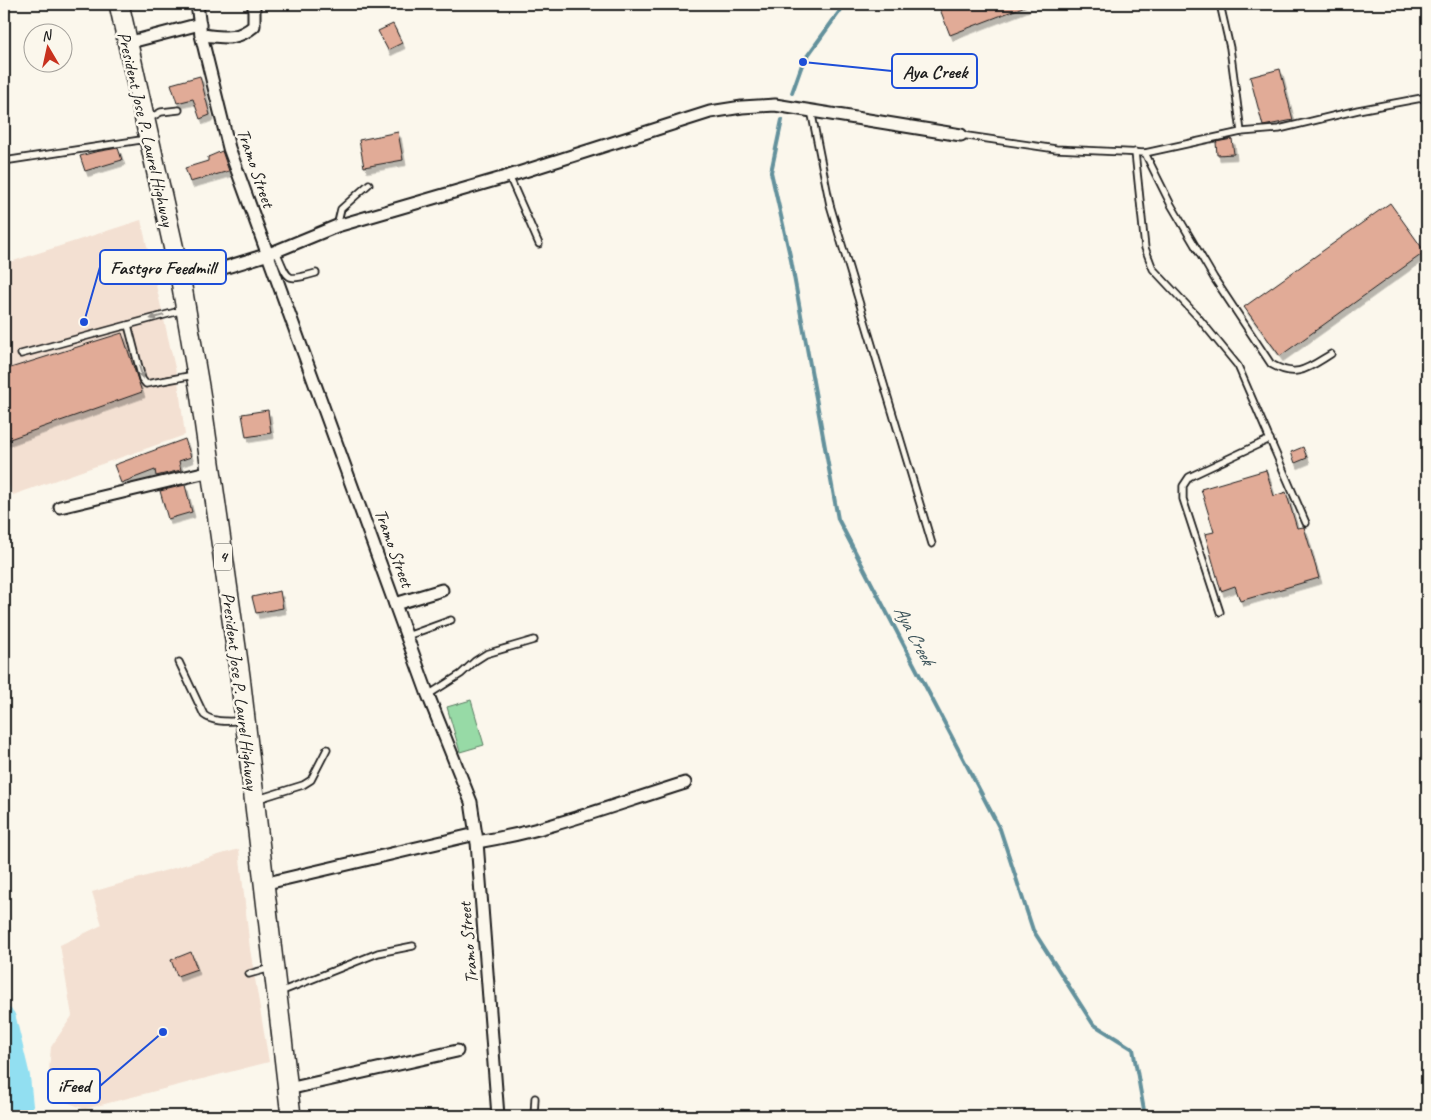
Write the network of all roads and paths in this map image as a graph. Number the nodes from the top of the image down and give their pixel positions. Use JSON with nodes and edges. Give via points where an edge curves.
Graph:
{"nodes":[{"id":1,"x":119,"y":4,"type":"edge"},
{"id":2,"x":197,"y":4,"type":"edge"},
{"id":3,"x":254,"y":4,"type":"edge"},
{"id":4,"x":1220,"y":4,"type":"edge"},
{"id":5,"x":201,"y":30,"type":"junction"},
{"id":6,"x":127,"y":43,"type":"junction"},
{"id":7,"x":1427,"y":97,"type":"edge"},
{"id":8,"x":179,"y":110,"type":"dead end"},
{"id":9,"x":811,"y":110,"type":"junction"},
{"id":10,"x":146,"y":130,"type":"junction"},
{"id":11,"x":1241,"y":132,"type":"junction"},
{"id":12,"x":961,"y":135,"type":"joint"},
{"id":13,"x":1135,"y":152,"type":"junction"},
{"id":14,"x":1145,"y":153,"type":"junction"},
{"id":15,"x":4,"y":162,"type":"edge"},
{"id":16,"x":509,"y":176,"type":"junction"},
{"id":17,"x":369,"y":184,"type":"dead end"},
{"id":18,"x":338,"y":226,"type":"junction"},
{"id":19,"x":539,"y":244,"type":"dead end"},
{"id":20,"x":272,"y":253,"type":"junction"},
{"id":21,"x":316,"y":272,"type":"dead end"},
{"id":22,"x":181,"y":281,"type":"junction"},
{"id":23,"x":186,"y":309,"type":"junction"},
{"id":24,"x":128,"y":325,"type":"junction"},
{"id":25,"x":21,"y":354,"type":"dead end"},
{"id":26,"x":1331,"y":354,"type":"dead end"},
{"id":27,"x":197,"y":375,"type":"junction"},
{"id":28,"x":1270,"y":439,"type":"junction"},
{"id":29,"x":211,"y":471,"type":"junction"},
{"id":30,"x":60,"y":508,"type":"dead end"},
{"id":31,"x":1306,"y":522,"type":"dead end"},
{"id":32,"x":932,"y":544,"type":"dead end"},
{"id":33,"x":442,"y":590,"type":"dead end"},
{"id":34,"x":395,"y":604,"type":"junction"},
{"id":35,"x":1220,"y":612,"type":"dead end"},
{"id":36,"x":451,"y":620,"type":"dead end"},
{"id":37,"x":407,"y":636,"type":"junction"},
{"id":38,"x":534,"y":640,"type":"dead end"},
{"id":39,"x":179,"y":662,"type":"dead end"},
{"id":40,"x":428,"y":695,"type":"junction"},
{"id":41,"x":245,"y":721,"type":"junction"},
{"id":42,"x":327,"y":749,"type":"dead end"},
{"id":43,"x":685,"y":783,"type":"dead end"},
{"id":44,"x":253,"y":801,"type":"junction"},
{"id":45,"x":476,"y":838,"type":"junction"},
{"id":46,"x":263,"y":884,"type":"junction"},
{"id":47,"x":412,"y":946,"type":"dead end"},
{"id":48,"x":273,"y":968,"type":"junction"},
{"id":49,"x":249,"y":974,"type":"dead end"},
{"id":50,"x":277,"y":994,"type":"junction"},
{"id":51,"x":457,"y":1051,"type":"dead end"},
{"id":52,"x":288,"y":1090,"type":"junction"},
{"id":53,"x":535,"y":1098,"type":"dead end"},
{"id":54,"x":291,"y":1116,"type":"edge"},
{"id":55,"x":498,"y":1116,"type":"edge"},
{"id":56,"x":534,"y":1116,"type":"edge"}],
"edges":[{"from":1,"to":6,"type":"highway","name":"President Jose P. Laurel Highway","number":"4"},
{"from":2,"to":5,"type":"street","name":"Tramo Street"},
{"from":3,"to":5,"type":"street","via":[[254,26],[240,36]]},
{"from":4,"to":11,"type":"lane","via":[[1230,48]]},
{"from":5,"to":6,"type":"street"},
{"from":5,"to":20,"type":"street","name":"Tramo Street","via":[[229,148]]},
{"from":6,"to":10,"type":"highway","name":"President Jose P. Laurel Highway","number":"4"},
{"from":7,"to":11,"type":"lane","via":[[1279,129]]},
{"from":8,"to":10,"type":"lane","via":[[161,112]]},
{"from":9,"to":12,"type":"street"},
{"from":9,"to":16,"type":"street","via":[[775,105],[710,112]]},
{"from":9,"to":32,"type":"lane","via":[[830,205]]},
{"from":10,"to":15,"type":"lane"},
{"from":10,"to":22,"type":"highway","name":"President Jose P. Laurel Highway","number":"4"},
{"from":11,"to":14,"type":"lane"},
{"from":12,"to":13,"type":"lane","via":[[1056,149]]},
{"from":13,"to":14,"type":"lane"},
{"from":13,"to":28,"type":"lane","via":[[1146,248],[1153,269],[1238,366]]},
{"from":14,"to":26,"type":"lane","via":[[1214,278],[1271,364],[1297,372]]},
{"from":16,"to":18,"type":"street"},
{"from":16,"to":19,"type":"lane"},
{"from":17,"to":18,"type":"lane","via":[[341,209]]},
{"from":18,"to":20,"type":"street"},
{"from":20,"to":21,"type":"lane","via":[[291,278]]},
{"from":20,"to":22,"type":"street"},
{"from":20,"to":34,"type":"street","name":"Tramo Street"},
{"from":22,"to":23,"type":"highway","name":"President Jose P. Laurel Highway","number":"4"},
{"from":23,"to":24,"type":"lane","one_way":true},
{"from":23,"to":27,"type":"highway","name":"President Jose P. Laurel Highway","number":"4"},
{"from":24,"to":25,"type":"lane"},
{"from":24,"to":27,"type":"lane","one_way":true,"via":[[146,384]]},
{"from":27,"to":29,"type":"highway","name":"President Jose P. Laurel Highway","number":"4"},
{"from":28,"to":31,"type":"lane"},
{"from":28,"to":35,"type":"lane","via":[[1189,477],[1182,486],[1183,499]]},
{"from":29,"to":30,"type":"street"},
{"from":29,"to":41,"type":"highway","name":"President Jose P. Laurel Highway","number":"4"},
{"from":33,"to":34,"type":"street"},
{"from":34,"to":37,"type":"street","name":"Tramo Street"},
{"from":36,"to":37,"type":"lane"},
{"from":37,"to":40,"type":"street","name":"Tramo Street"},
{"from":38,"to":40,"type":"lane","via":[[486,654]]},
{"from":39,"to":41,"type":"lane","via":[[207,718]]},
{"from":40,"to":45,"type":"street","name":"Tramo Street","via":[[471,802]]},
{"from":41,"to":44,"type":"highway","name":"President Jose P. Laurel Highway","number":"4"},
{"from":42,"to":44,"type":"lane","via":[[311,780],[304,785]]},
{"from":43,"to":45,"type":"street","via":[[504,838]]},
{"from":44,"to":46,"type":"highway","name":"President Jose P. Laurel Highway","number":"4"},
{"from":45,"to":46,"type":"street"},
{"from":45,"to":55,"type":"street","name":"Tramo Street"},
{"from":46,"to":48,"type":"highway","name":"President Jose P. Laurel Highway","number":"4"},
{"from":47,"to":50,"type":"lane","via":[[378,953]]},
{"from":48,"to":49,"type":"lane"},
{"from":48,"to":50,"type":"highway","name":"President Jose P. Laurel Highway","number":"4"},
{"from":50,"to":52,"type":"highway","name":"President Jose P. Laurel Highway","number":"4"},
{"from":51,"to":52,"type":"street"},
{"from":52,"to":54,"type":"highway","name":"President Jose P. Laurel Highway","number":"4"},
{"from":53,"to":56,"type":"lane"}]}
